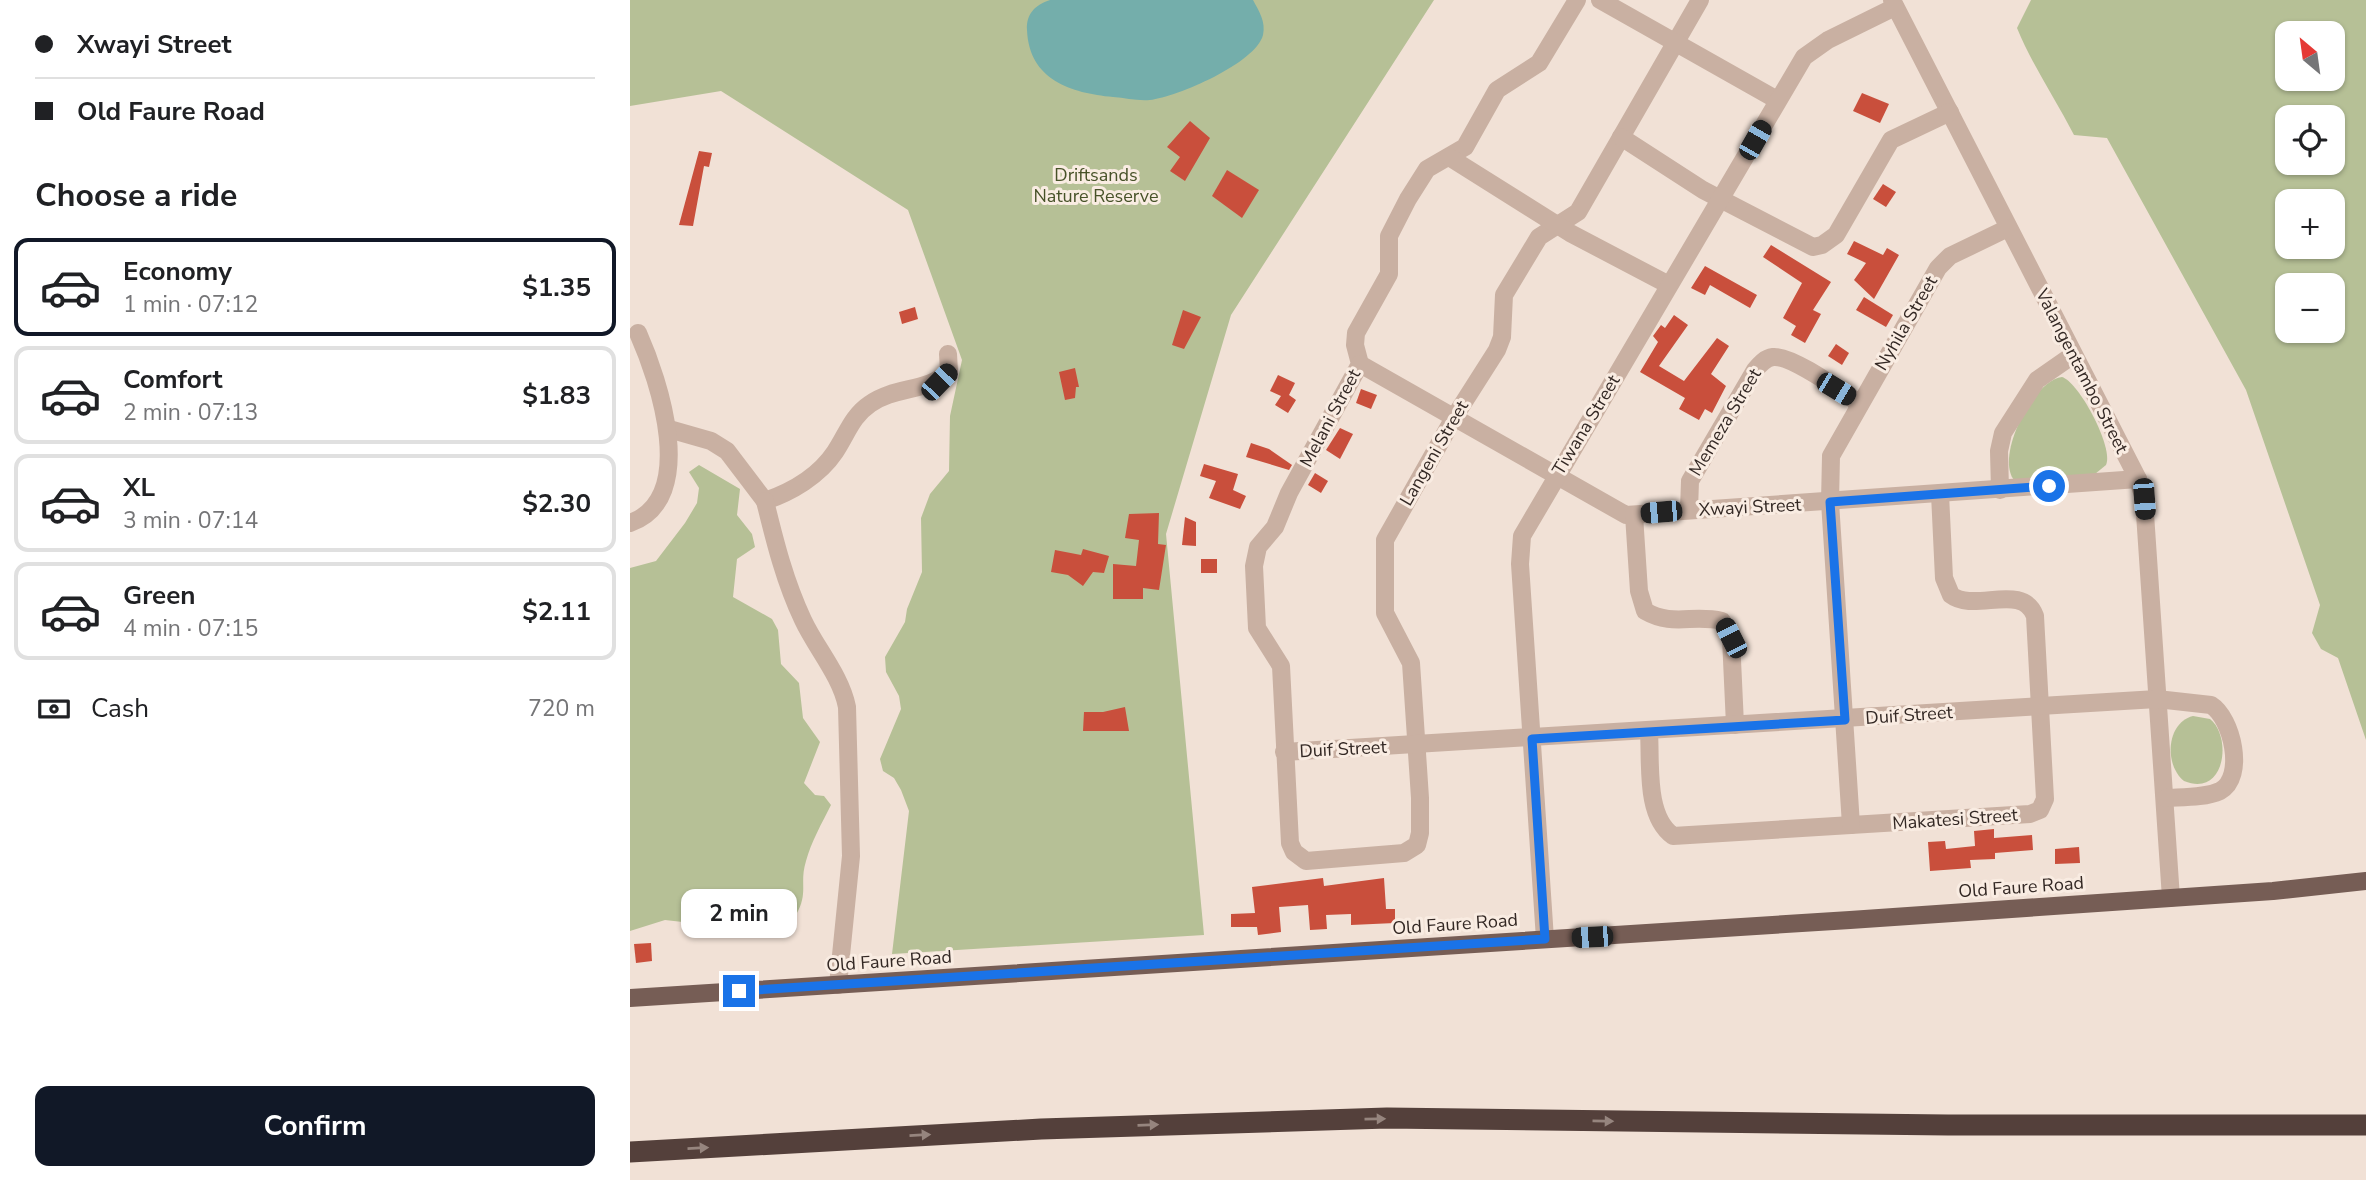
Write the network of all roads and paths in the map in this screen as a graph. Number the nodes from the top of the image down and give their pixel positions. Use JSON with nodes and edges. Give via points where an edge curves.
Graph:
{"nodes":[{"id":1,"x":1577,"y":0,"type":"edge"},
{"id":2,"x":1600,"y":0,"type":"edge"},
{"id":3,"x":1700,"y":0,"type":"edge"},
{"id":4,"x":1893,"y":4,"type":"edge"},
{"id":5,"x":1676,"y":41,"type":"junction"},
{"id":6,"x":1777,"y":100,"type":"junction"},
{"id":7,"x":1950,"y":112,"type":"junction"},
{"id":8,"x":1621,"y":137,"type":"junction"},
{"id":9,"x":1449,"y":157,"type":"junction"},
{"id":10,"x":1721,"y":199,"type":"junction"},
{"id":11,"x":1558,"y":225,"type":"junction"},
{"id":12,"x":2008,"y":228,"type":"junction"},
{"id":13,"x":1669,"y":285,"type":"junction"},
{"id":14,"x":638,"y":333,"type":"dead end"},
{"id":15,"x":948,"y":354,"type":"dead end"},
{"id":16,"x":2073,"y":355,"type":"junction"},
{"id":17,"x":1360,"y":364,"type":"junction"},
{"id":18,"x":1859,"y":403,"type":"junction"},
{"id":19,"x":1455,"y":416,"type":"junction"},
{"id":20,"x":669,"y":429,"type":"junction"},
{"id":21,"x":1556,"y":475,"type":"junction"},
{"id":22,"x":2138,"y":479,"type":"junction"},
{"id":23,"x":2000,"y":490,"type":"junction"},
{"id":24,"x":1940,"y":494,"type":"junction"},
{"id":25,"x":765,"y":501,"type":"junction"},
{"id":26,"x":1830,"y":502,"type":"junction"},
{"id":27,"x":1689,"y":510,"type":"junction"},
{"id":28,"x":1634,"y":515,"type":"junction"},
{"id":29,"x":630,"y":523,"type":"edge"},
{"id":30,"x":2157,"y":699,"type":"junction"},
{"id":31,"x":2040,"y":706,"type":"junction"},
{"id":32,"x":1845,"y":720,"type":"junction"},
{"id":33,"x":1735,"y":725,"type":"junction"},
{"id":34,"x":1649,"y":732,"type":"junction"},
{"id":35,"x":1532,"y":739,"type":"junction"},
{"id":36,"x":1416,"y":745,"type":"junction"},
{"id":37,"x":1284,"y":752,"type":"junction"},
{"id":38,"x":2166,"y":798,"type":"junction"},
{"id":39,"x":1851,"y":825,"type":"junction"},
{"id":40,"x":1298,"y":856,"type":"joint"},
{"id":41,"x":2366,"y":881,"type":"edge"},
{"id":42,"x":2171,"y":898,"type":"junction"},
{"id":43,"x":1545,"y":939,"type":"junction"},
{"id":44,"x":838,"y":985,"type":"junction"},
{"id":45,"x":630,"y":998,"type":"edge"},
{"id":46,"x":2366,"y":1125,"type":"edge"},
{"id":47,"x":630,"y":1152,"type":"edge"}],
"edges":[{"from":1,"to":9,"type":"street","name":"Melani Street","via":[[1539,63],[1497,90],[1469,141]]},
{"from":2,"to":5,"type":"street"},
{"from":3,"to":5,"type":"street","name":"Langeni Street"},
{"from":4,"to":6,"type":"street","name":"Tiwana Street","via":[[1812,49]]},
{"from":4,"to":7,"type":"street","name":"Valangentambo Street"},
{"from":5,"to":6,"type":"street"},
{"from":5,"to":8,"type":"street","name":"Langeni Street"},
{"from":6,"to":10,"type":"street","name":"Tiwana Street"},
{"from":7,"to":10,"type":"street","via":[[1891,140],[1836,235],[1822,245],[1806,245]]},
{"from":7,"to":12,"type":"street","name":"Valangentambo Street"},
{"from":8,"to":10,"type":"street"},
{"from":8,"to":11,"type":"street","name":"Langeni Street","via":[[1578,212]]},
{"from":9,"to":11,"type":"street"},
{"from":9,"to":17,"type":"street","name":"Melani Street","via":[[1427,170],[1390,232],[1389,274],[1355,336]]},
{"from":10,"to":13,"type":"street","name":"Tiwana Street"},
{"from":11,"to":13,"type":"street"},
{"from":11,"to":19,"type":"street","name":"Langeni Street","via":[[1539,237],[1504,295],[1500,344]]},
{"from":12,"to":16,"type":"street","name":"Valangentambo Street"},
{"from":12,"to":18,"type":"street","name":"Nyhila Street","via":[[1943,263]]},
{"from":13,"to":21,"type":"street","name":"Tiwana Street"},
{"from":14,"to":20,"type":"street"},
{"from":15,"to":25,"type":"street","via":[[949,371],[939,382],[894,392],[870,404],[818,470],[793,489]]},
{"from":16,"to":22,"type":"street","name":"Valangentambo Street"},
{"from":16,"to":23,"type":"street","via":[[2037,380],[2003,433]]},
{"from":17,"to":19,"type":"street","name":"Xwayi Street"},
{"from":17,"to":37,"type":"street","name":"Melani Street","via":[[1275,527],[1256,553],[1256,625],[1281,666]]},
{"from":18,"to":26,"type":"street","name":"Nyhila Street","via":[[1830,459]]},
{"from":18,"to":27,"type":"street","name":"Memeza Street","via":[[1789,360],[1764,360],[1690,481]]},
{"from":19,"to":21,"type":"street","name":"Xwayi Street"},
{"from":19,"to":36,"type":"street","name":"Langeni Street","via":[[1385,540],[1384,609],[1411,663]]},
{"from":20,"to":25,"type":"street","via":[[711,441],[727,451]]},
{"from":20,"to":29,"type":"street","via":[[660,500],[649,514]]},
{"from":21,"to":28,"type":"street","name":"Xwayi Street","via":[[1615,510]]},
{"from":21,"to":35,"type":"street","name":"Tiwana Street","via":[[1520,543]]},
{"from":22,"to":23,"type":"street","name":"Xwayi Street"},
{"from":22,"to":30,"type":"street","name":"Valangentambo Street","via":[[2144,499]]},
{"from":23,"to":24,"type":"street","name":"Xwayi Street"},
{"from":24,"to":26,"type":"street","name":"Xwayi Street"},
{"from":24,"to":31,"type":"street","name":"Makatesi Street","via":[[1944,578],[1951,595],[1965,600],[2020,600],[2033,609]]},
{"from":25,"to":44,"type":"street","via":[[788,586],[846,706],[851,856]]},
{"from":26,"to":27,"type":"street","name":"Xwayi Street"},
{"from":26,"to":32,"type":"street","name":"Nyhila Street"},
{"from":27,"to":28,"type":"street","name":"Xwayi Street"},
{"from":28,"to":33,"type":"street","via":[[1639,591],[1645,611],[1662,621],[1705,617],[1722,621],[1731,638]]},
{"from":30,"to":31,"type":"street","name":"Duif Street"},
{"from":30,"to":38,"type":"street","name":"Valangentambo Street"},
{"from":30,"to":38,"type":"street","name":"Duif Street","via":[[2211,705],[2219,710],[2228,723],[2234,772],[2221,790]]},
{"from":31,"to":32,"type":"street","name":"Duif Street"},
{"from":31,"to":39,"type":"street","name":"Makatesi Street","via":[[2045,799],[2036,813]]},
{"from":32,"to":33,"type":"street","name":"Duif Street"},
{"from":32,"to":39,"type":"street","name":"Nyhila Street"},
{"from":33,"to":34,"type":"street","name":"Duif Street"},
{"from":34,"to":35,"type":"street","name":"Duif Street"},
{"from":34,"to":39,"type":"street","name":"Makatesi Street","via":[[1655,811],[1663,829],[1673,836]]},
{"from":35,"to":36,"type":"street","name":"Duif Street"},
{"from":35,"to":43,"type":"street","name":"Tiwana Street"},
{"from":36,"to":37,"type":"street","name":"Duif Street"},
{"from":36,"to":40,"type":"street","name":"Langeni Street","via":[[1417,845],[1404,853],[1326,861],[1310,862]]},
{"from":37,"to":40,"type":"street","name":"Melani Street","via":[[1290,843]]},
{"from":38,"to":42,"type":"street","name":"Valangentambo Street"},
{"from":41,"to":42,"type":"main road","name":"Old Faure Road"},
{"from":42,"to":43,"type":"main road","name":"Old Faure Road"},
{"from":43,"to":44,"type":"main road","name":"Old Faure Road"},
{"from":44,"to":45,"type":"main road","name":"Old Faure Road"},
{"from":47,"to":46,"type":"highway","one_way":true,"via":[[1041,1129],[1360,1119]]}]}
